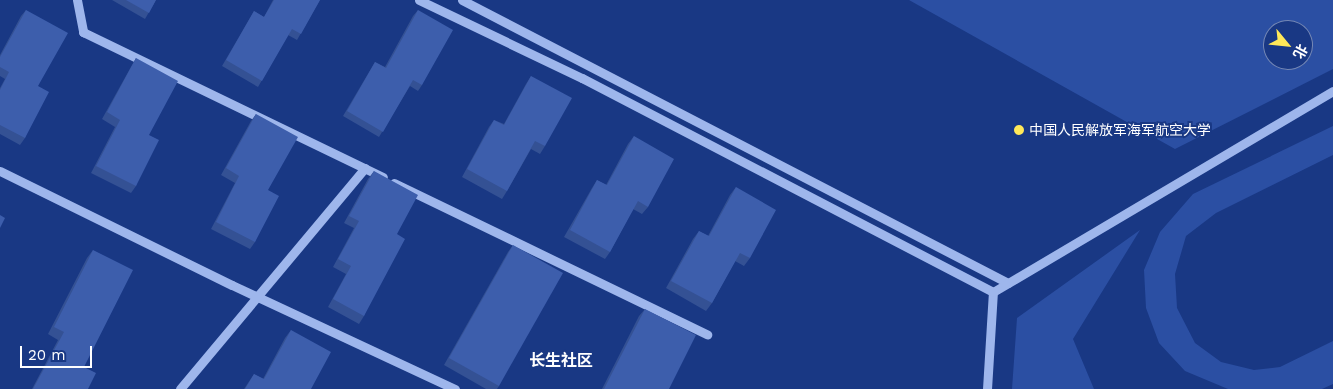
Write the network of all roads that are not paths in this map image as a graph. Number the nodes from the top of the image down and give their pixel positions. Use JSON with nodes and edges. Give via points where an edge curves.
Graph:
{"nodes":[{"id":1,"x":77,"y":0,"type":"edge"},
{"id":2,"x":419,"y":0,"type":"edge"},
{"id":3,"x":462,"y":0,"type":"edge"},
{"id":4,"x":1333,"y":91,"type":"edge"},
{"id":5,"x":365,"y":168,"type":"junction"},
{"id":6,"x":0,"y":171,"type":"edge"},
{"id":7,"x":1008,"y":283,"type":"junction"},
{"id":8,"x":993,"y":292,"type":"junction"},
{"id":9,"x":256,"y":296,"type":"junction"},
{"id":10,"x":707,"y":334,"type":"dead end"},
{"id":11,"x":180,"y":389,"type":"edge"},
{"id":12,"x":455,"y":389,"type":"edge"},
{"id":13,"x":987,"y":389,"type":"edge"}],
"edges":[{"from":1,"to":5,"type":"street","via":[[83,32]]},
{"from":2,"to":8,"type":"street","via":[[582,78]]},
{"from":3,"to":7,"type":"street"},
{"from":4,"to":7,"type":"street"},
{"from":5,"to":9,"type":"street"},
{"from":5,"to":10,"type":"street"},
{"from":6,"to":9,"type":"street"},
{"from":7,"to":8,"type":"street"},
{"from":8,"to":13,"type":"street"},
{"from":9,"to":11,"type":"street"},
{"from":9,"to":12,"type":"street"}]}
